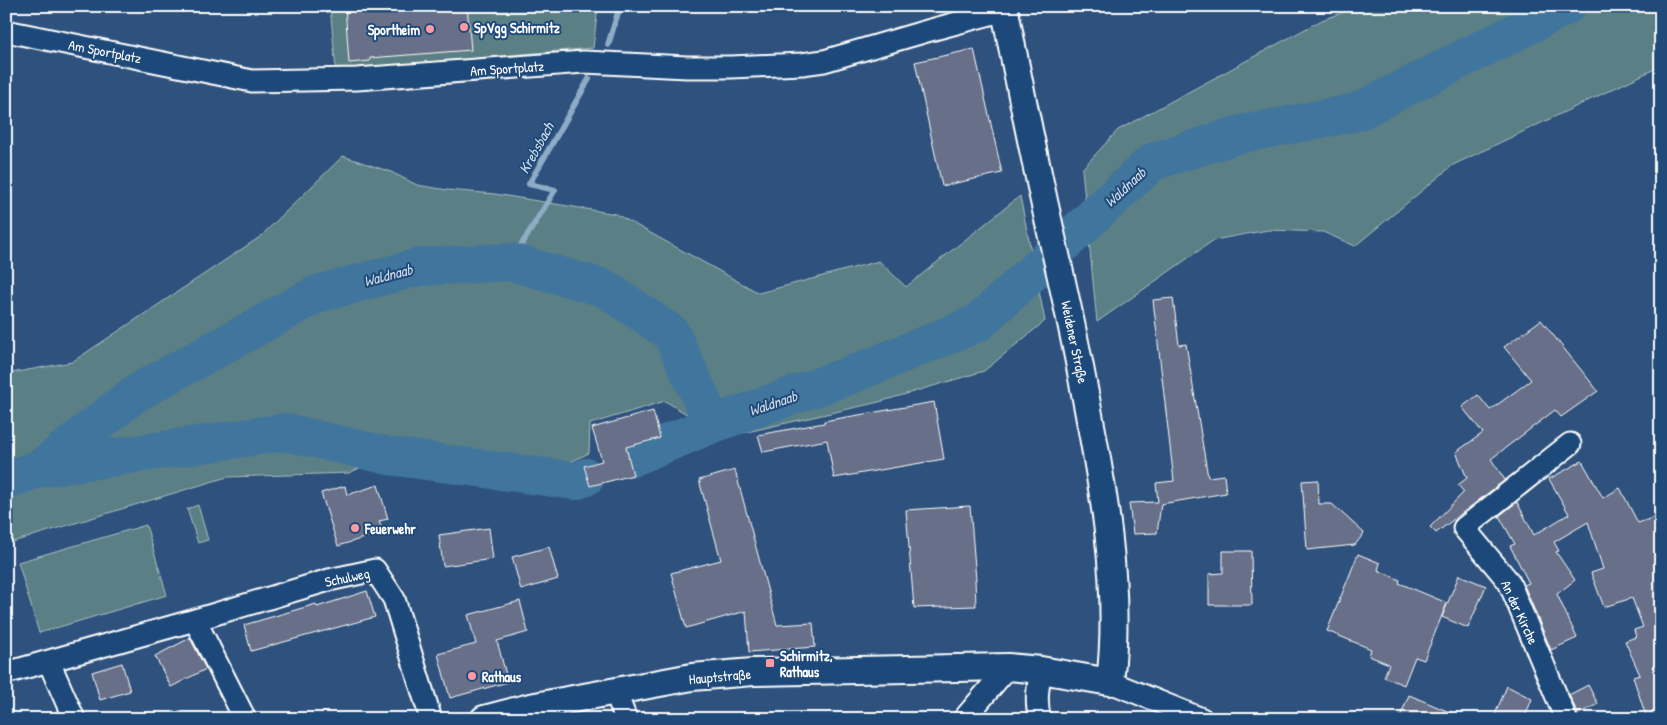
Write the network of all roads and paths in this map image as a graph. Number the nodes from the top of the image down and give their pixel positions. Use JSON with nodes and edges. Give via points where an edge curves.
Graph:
{"nodes":[{"id":1,"x":1004,"y":8,"type":"edge"},
{"id":2,"x":6,"y":31,"type":"edge"},
{"id":3,"x":1570,"y":444,"type":"dead end"},
{"id":4,"x":196,"y":620,"type":"junction"},
{"id":5,"x":49,"y":662,"type":"junction"},
{"id":6,"x":1008,"y":667,"type":"junction"},
{"id":7,"x":1041,"y":670,"type":"junction"},
{"id":8,"x":6,"y":673,"type":"edge"},
{"id":9,"x":1110,"y":682,"type":"junction"},
{"id":10,"x":616,"y":691,"type":"junction"},
{"id":11,"x":74,"y":719,"type":"edge"},
{"id":12,"x":245,"y":719,"type":"edge"},
{"id":13,"x":431,"y":719,"type":"edge"},
{"id":14,"x":484,"y":719,"type":"edge"},
{"id":15,"x":626,"y":719,"type":"edge"},
{"id":16,"x":964,"y":719,"type":"edge"},
{"id":17,"x":1040,"y":719,"type":"edge"},
{"id":18,"x":1202,"y":719,"type":"edge"},
{"id":19,"x":1566,"y":719,"type":"edge"}],
"edges":[{"from":1,"to":2,"type":"street","name":"Am Sportplatz","via":[[824,61],[802,64],[688,67],[584,62],[347,79],[252,81]]},
{"from":1,"to":9,"type":"street","name":"Weidener Straße","via":[[1104,490],[1114,632]]},
{"from":3,"to":19,"type":"street","name":"An der Kirche","via":[[1464,528],[1509,582]]},
{"from":4,"to":5,"type":"street","name":"Schulweg"},
{"from":4,"to":12,"type":"street"},
{"from":4,"to":13,"type":"street","name":"Schulweg","via":[[328,580],[376,570],[394,599]]},
{"from":5,"to":8,"type":"street","name":"Schulweg"},
{"from":5,"to":11,"type":"street"},
{"from":6,"to":7,"type":"street","name":"Hauptstraße"},
{"from":6,"to":10,"type":"street","name":"Hauptstraße","via":[[753,672],[692,677]]},
{"from":6,"to":16,"type":"street"},
{"from":7,"to":9,"type":"street","name":"Hauptstraße"},
{"from":7,"to":17,"type":"street","via":[[1037,710]]},
{"from":9,"to":18,"type":"street"},
{"from":10,"to":14,"type":"street","name":"Hauptstraße"},
{"from":10,"to":15,"type":"street"}]}
